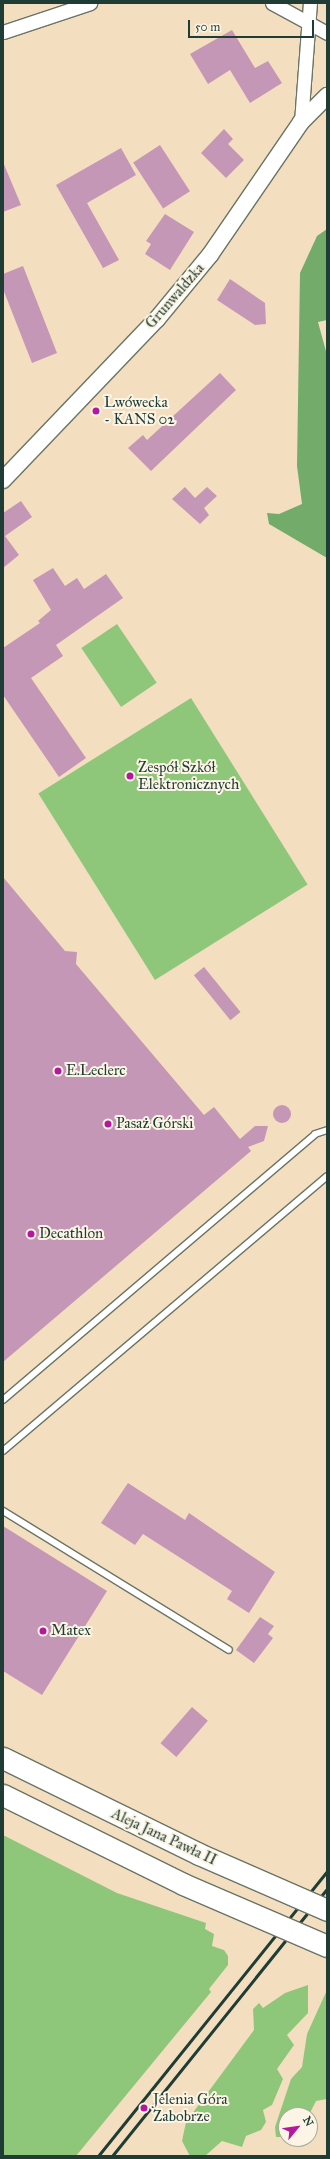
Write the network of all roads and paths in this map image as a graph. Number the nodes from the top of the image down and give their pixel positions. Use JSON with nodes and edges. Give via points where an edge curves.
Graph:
{"nodes":[{"id":1,"x":90,"y":3,"type":"edge"},
{"id":2,"x":272,"y":3,"type":"edge"},
{"id":3,"x":310,"y":3,"type":"edge"},
{"id":4,"x":308,"y":22,"type":"junction"},
{"id":5,"x":3,"y":32,"type":"edge"},
{"id":6,"x":327,"y":33,"type":"edge"},
{"id":7,"x":327,"y":96,"type":"edge"},
{"id":8,"x":301,"y":122,"type":"junction"},
{"id":9,"x":3,"y":480,"type":"edge"},
{"id":10,"x":327,"y":1130,"type":"edge"},
{"id":11,"x":327,"y":1176,"type":"edge"},
{"id":12,"x":3,"y":1400,"type":"edge"},
{"id":13,"x":3,"y":1451,"type":"edge"},
{"id":14,"x":3,"y":1511,"type":"edge"},
{"id":15,"x":229,"y":1650,"type":"dead end"},
{"id":16,"x":3,"y":1758,"type":"edge"},
{"id":17,"x":3,"y":1795,"type":"edge"},
{"id":18,"x":327,"y":1910,"type":"edge"},
{"id":19,"x":327,"y":1946,"type":"edge"}],
"edges":[{"from":1,"to":5,"type":"street"},
{"from":2,"to":4,"type":"street"},
{"from":3,"to":4,"type":"street"},
{"from":4,"to":6,"type":"street"},
{"from":4,"to":8,"type":"street"},
{"from":7,"to":8,"type":"street","name":"Grunwaldzka"},
{"from":8,"to":9,"type":"street","name":"Grunwaldzka","via":[[205,261],[157,318]]},
{"from":10,"to":12,"type":"lane","via":[[315,1134]]},
{"from":11,"to":13,"type":"lane"},
{"from":14,"to":15,"type":"lane"},
{"from":16,"to":18,"type":"main road","name":"Aleja Jana Pawła II","bridge":true,"via":[[199,1854]]},
{"from":17,"to":19,"type":"main road","bridge":true,"via":[[184,1884]]}]}
